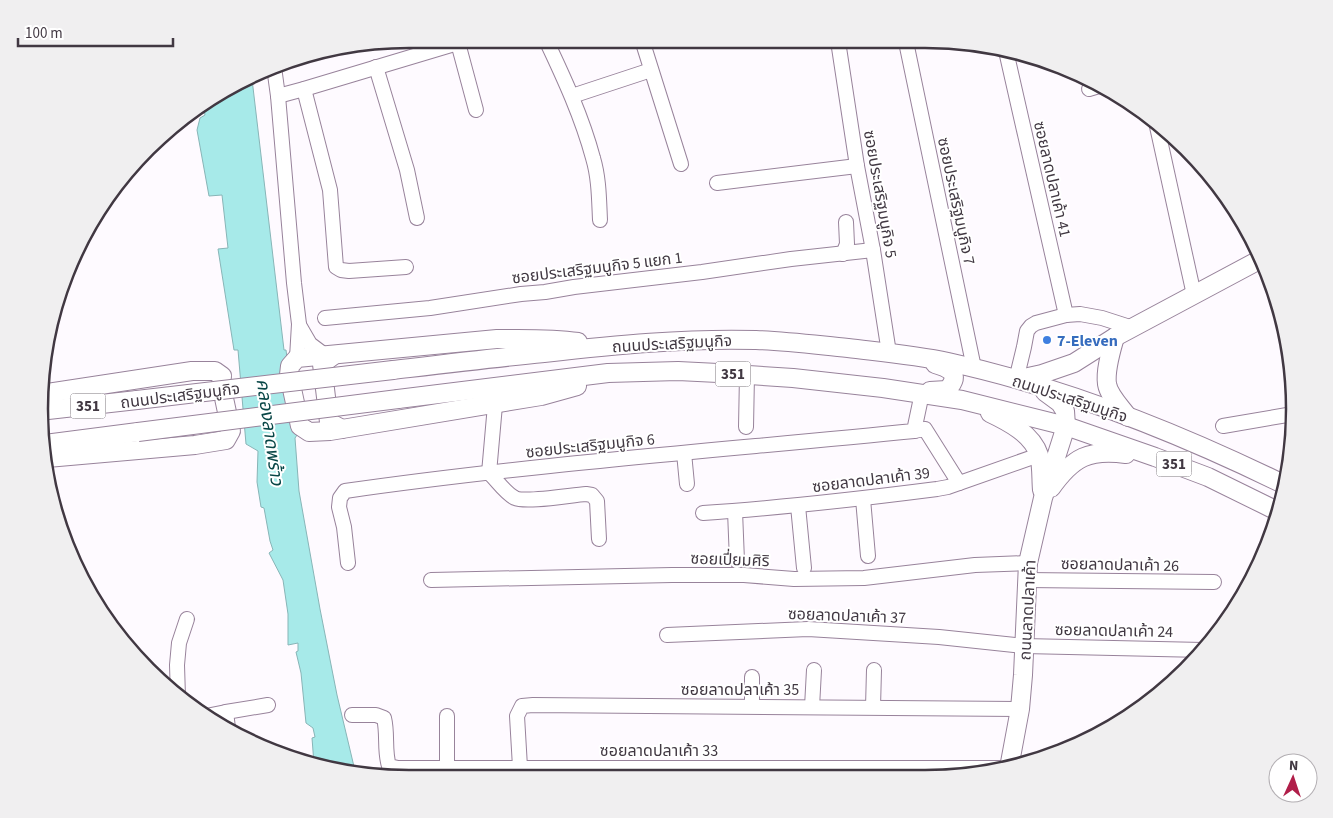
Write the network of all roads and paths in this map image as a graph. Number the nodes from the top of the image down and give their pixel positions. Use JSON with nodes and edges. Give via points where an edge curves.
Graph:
{"nodes":[{"id":1,"x":440,"y":48,"type":"edge"},
{"id":2,"x":465,"y":48,"type":"edge"},
{"id":3,"x":550,"y":48,"type":"edge"},
{"id":4,"x":644,"y":48,"type":"edge"},
{"id":5,"x":839,"y":48,"type":"edge"},
{"id":6,"x":907,"y":48,"type":"edge"},
{"id":7,"x":1007,"y":57,"type":"edge"},
{"id":8,"x":376,"y":67,"type":"junction"},
{"id":9,"x":651,"y":70,"type":"junction"},
{"id":10,"x":275,"y":74,"type":"edge"},
{"id":11,"x":304,"y":89,"type":"junction"},
{"id":12,"x":278,"y":96,"type":"junction"},
{"id":13,"x":572,"y":96,"type":"junction"},
{"id":14,"x":476,"y":110,"type":"dead end"},
{"id":15,"x":1159,"y":134,"type":"edge"},
{"id":16,"x":681,"y":164,"type":"dead end"},
{"id":17,"x":857,"y":166,"type":"junction"},
{"id":18,"x":717,"y":183,"type":"dead end"},
{"id":19,"x":418,"y":218,"type":"dead end"},
{"id":20,"x":600,"y":220,"type":"dead end"},
{"id":21,"x":846,"y":222,"type":"dead end"},
{"id":22,"x":873,"y":250,"type":"junction"},
{"id":23,"x":843,"y":254,"type":"junction"},
{"id":24,"x":1254,"y":263,"type":"edge"},
{"id":25,"x":406,"y":267,"type":"dead end"},
{"id":26,"x":1194,"y":295,"type":"junction"},
{"id":27,"x":1066,"y":315,"type":"junction"},
{"id":28,"x":325,"y":318,"type":"dead end"},
{"id":29,"x":299,"y":324,"type":"junction"},
{"id":30,"x":1133,"y":328,"type":"junction"},
{"id":31,"x":1115,"y":337,"type":"junction"},
{"id":32,"x":605,"y":346,"type":"junction"},
{"id":33,"x":894,"y":353,"type":"junction"},
{"id":34,"x":330,"y":356,"type":"junction"},
{"id":35,"x":297,"y":358,"type":"junction"},
{"id":36,"x":974,"y":368,"type":"junction"},
{"id":37,"x":608,"y":373,"type":"junction"},
{"id":38,"x":747,"y":375,"type":"junction"},
{"id":39,"x":1023,"y":382,"type":"junction"},
{"id":40,"x":883,"y":388,"type":"junction"},
{"id":41,"x":48,"y":393,"type":"edge"},
{"id":42,"x":922,"y":393,"type":"junction"},
{"id":43,"x":962,"y":400,"type":"junction"},
{"id":44,"x":495,"y":405,"type":"junction"},
{"id":45,"x":48,"y":410,"type":"edge"},
{"id":46,"x":1286,"y":415,"type":"edge"},
{"id":47,"x":1128,"y":417,"type":"junction"},
{"id":48,"x":1066,"y":426,"type":"junction"},
{"id":49,"x":1223,"y":426,"type":"dead end"},
{"id":50,"x":746,"y":427,"type":"dead end"},
{"id":51,"x":342,"y":429,"type":"junction"},
{"id":52,"x":914,"y":430,"type":"junction"},
{"id":53,"x":49,"y":443,"type":"edge"},
{"id":54,"x":684,"y":453,"type":"junction"},
{"id":55,"x":1039,"y":455,"type":"junction"},
{"id":56,"x":1155,"y":457,"type":"junction"},
{"id":57,"x":51,"y":458,"type":"edge"},
{"id":58,"x":489,"y":473,"type":"junction"},
{"id":59,"x":1279,"y":482,"type":"edge"},
{"id":60,"x":959,"y":483,"type":"junction"},
{"id":61,"x":687,"y":484,"type":"dead end"},
{"id":62,"x":1043,"y":498,"type":"junction"},
{"id":63,"x":862,"y":499,"type":"junction"},
{"id":64,"x":798,"y":506,"type":"junction"},
{"id":65,"x":1271,"y":508,"type":"edge"},
{"id":66,"x":735,"y":511,"type":"junction"},
{"id":67,"x":703,"y":513,"type":"dead end"},
{"id":68,"x":598,"y":539,"type":"dead end"},
{"id":69,"x":868,"y":556,"type":"dead end"},
{"id":70,"x":737,"y":561,"type":"dead end"},
{"id":71,"x":348,"y":563,"type":"dead end"},
{"id":72,"x":804,"y":568,"type":"dead end"},
{"id":73,"x":1027,"y":572,"type":"junction"},
{"id":74,"x":431,"y":580,"type":"dead end"},
{"id":75,"x":1214,"y":582,"type":"dead end"},
{"id":76,"x":187,"y":619,"type":"dead end"},
{"id":77,"x":667,"y":635,"type":"dead end"},
{"id":78,"x":1024,"y":646,"type":"junction"},
{"id":79,"x":1194,"y":650,"type":"edge"},
{"id":80,"x":814,"y":670,"type":"dead end"},
{"id":81,"x":874,"y":670,"type":"dead end"},
{"id":82,"x":752,"y":677,"type":"dead end"},
{"id":83,"x":178,"y":687,"type":"edge"},
{"id":84,"x":268,"y":705,"type":"dead end"},
{"id":85,"x":752,"y":706,"type":"junction"},
{"id":86,"x":812,"y":707,"type":"junction"},
{"id":87,"x":873,"y":707,"type":"junction"},
{"id":88,"x":1020,"y":708,"type":"junction"},
{"id":89,"x":226,"y":712,"type":"junction"},
{"id":90,"x":215,"y":714,"type":"edge"},
{"id":91,"x":352,"y":714,"type":"dead end"},
{"id":92,"x":447,"y":716,"type":"dead end"},
{"id":93,"x":227,"y":722,"type":"edge"},
{"id":94,"x":1010,"y":760,"type":"edge"},
{"id":95,"x":520,"y":767,"type":"junction"},
{"id":96,"x":447,"y":768,"type":"junction"},
{"id":97,"x":964,"y":768,"type":"edge"}],
"edges":[{"from":1,"to":8,"type":"street"},
{"from":2,"to":14,"type":"street"},
{"from":3,"to":13,"type":"street"},
{"from":4,"to":9,"type":"street"},
{"from":5,"to":17,"type":"street","name":"ซอยประเสริฐมนูกิจ 5"},
{"from":6,"to":36,"type":"street","name":"ซอยประเสริฐมนูกิจ 7"},
{"from":7,"to":27,"type":"street","name":"ซอยลาดปลาเค้า 41"},
{"from":8,"to":11,"type":"street"},
{"from":8,"to":19,"type":"street"},
{"from":9,"to":13,"type":"street"},
{"from":9,"to":16,"type":"street"},
{"from":10,"to":12,"type":"street"},
{"from":11,"to":12,"type":"street"},
{"from":11,"to":25,"type":"street","via":[[330,190],[336,267],[349,271]]},
{"from":12,"to":29,"type":"street"},
{"from":13,"to":20,"type":"street","via":[[594,159]]},
{"from":15,"to":26,"type":"street"},
{"from":17,"to":18,"type":"street"},
{"from":17,"to":22,"type":"street","name":"ซอยประเสริฐมนูกิจ 5"},
{"from":21,"to":23,"type":"street","via":[[848,244]]},
{"from":22,"to":23,"type":"street","name":"ซอยประเสริฐมนูกิจ 5 แยก 1"},
{"from":22,"to":33,"type":"street","name":"ซอยประเสริฐมนูกิจ 5"},
{"from":23,"to":28,"type":"street","name":"ซอยประเสริฐมนูกิจ 5 แยก 1","via":[[430,308]]},
{"from":24,"to":26,"type":"main road"},
{"from":26,"to":30,"type":"main road"},
{"from":27,"to":30,"type":"street","via":[[1092,316]]},
{"from":27,"to":39,"type":"street","via":[[1036,323],[1027,332]]},
{"from":29,"to":34,"type":"street","via":[[310,344]]},
{"from":29,"to":35,"type":"street"},
{"from":30,"to":31,"type":"main road"},
{"from":31,"to":39,"type":"main road","via":[[1074,363]]},
{"from":31,"to":47,"type":"main road","via":[[1108,359],[1107,384]]},
{"from":32,"to":33,"type":"main road","name":"ถนนประเสริฐมนูกิจ","number":"351","via":[[757,340]]},
{"from":32,"to":34,"type":"main road","via":[[566,340],[497,339]]},
{"from":32,"to":45,"type":"main road","name":"ถนนประเสริฐมนูกิจ","number":"351","bridge":true},
{"from":33,"to":36,"type":"main road","name":"ถนนประเสริฐมนูกิจ","number":"351"},
{"from":33,"to":40,"type":"main road","via":[[948,368],[953,374],[951,386],[942,391]]},
{"from":34,"to":35,"type":"main road"},
{"from":34,"to":51,"type":"main road","via":[[322,364],[329,422]]},
{"from":35,"to":51,"type":"main road","via":[[290,366],[289,375],[300,426],[309,432]]},
{"from":36,"to":39,"type":"main road","name":"ถนนประเสริฐมนูกิจ","number":"351"},
{"from":37,"to":38,"type":"main road","name":"ถนนประเสริฐมนูกิจ","number":"351","via":[[678,371]]},
{"from":37,"to":44,"type":"main road","via":[[577,386]]},
{"from":37,"to":53,"type":"main road","name":"ถนนประเสริฐมนูกิจ","number":"351","bridge":true},
{"from":38,"to":40,"type":"main road","name":"ถนนประเสริฐมนูกิจ","number":"351"},
{"from":38,"to":50,"type":"street"},
{"from":39,"to":47,"type":"main road","name":"ถนนประเสริฐมนูกิจ","number":"351"},
{"from":39,"to":48,"type":"main road","via":[[1060,403],[1065,411]]},
{"from":40,"to":42,"type":"main road","name":"ถนนประเสริฐมนูกิจ","number":"351"},
{"from":41,"to":57,"type":"main road","via":[[192,371],[215,371],[222,376],[230,431],[226,440],[196,445]]},
{"from":42,"to":43,"type":"main road","name":"ถนนประเสริฐมนูกิจ","number":"351"},
{"from":42,"to":52,"type":"street"},
{"from":43,"to":48,"type":"main road","name":"ถนนประเสริฐมนูกิจ","number":"351"},
{"from":43,"to":55,"type":"main road","via":[[1018,429],[1029,437]]},
{"from":44,"to":51,"type":"main road"},
{"from":44,"to":58,"type":"street"},
{"from":46,"to":49,"type":"street"},
{"from":47,"to":59,"type":"main road","name":"ถนนประเสริฐมนูกิจ","number":"351","via":[[1188,440]]},
{"from":48,"to":56,"type":"main road","name":"ถนนประเสริฐมนูกิจ","number":"351"},
{"from":48,"to":62,"type":"main road","name":"ถนนลาดปลาเค้า"},
{"from":52,"to":54,"type":"street","name":"ซอยประเสริฐมนูกิจ 6"},
{"from":52,"to":60,"type":"street","via":[[924,429]]},
{"from":54,"to":58,"type":"street","name":"ซอยประเสริฐมนูกิจ 6"},
{"from":54,"to":61,"type":"street"},
{"from":55,"to":60,"type":"street","name":"ซอยลาดปลาเค้า 39"},
{"from":55,"to":62,"type":"main road"},
{"from":56,"to":62,"type":"main road","via":[[1108,452],[1093,454],[1065,470]]},
{"from":56,"to":65,"type":"main road","name":"ถนนประเสริฐมนูกิจ","number":"351"},
{"from":58,"to":68,"type":"street","via":[[515,498],[592,495],[597,501]]},
{"from":58,"to":71,"type":"street","name":"ซอยประเสริฐมนูกิจ 6","via":[[344,491],[339,507]]},
{"from":60,"to":63,"type":"street","name":"ซอยลาดปลาเค้า 39"},
{"from":62,"to":73,"type":"main road","name":"ถนนลาดปลาเค้า"},
{"from":63,"to":64,"type":"street","name":"ซอยลาดปลาเค้า 39"},
{"from":63,"to":69,"type":"street"},
{"from":64,"to":66,"type":"street","name":"ซอยลาดปลาเค้า 39"},
{"from":64,"to":72,"type":"street"},
{"from":66,"to":67,"type":"street","name":"ซอยลาดปลาเค้า 39"},
{"from":66,"to":70,"type":"street"},
{"from":73,"to":74,"type":"street","name":"ซอยเปี่ยมศิริ","via":[[990,564],[855,578],[672,575]]},
{"from":73,"to":75,"type":"street","name":"ซอยลาดปลาเค้า 26"},
{"from":73,"to":78,"type":"main road","name":"ถนนลาดปลาเค้า"},
{"from":76,"to":83,"type":"street","via":[[179,643]]},
{"from":77,"to":78,"type":"street","name":"ซอยลาดปลาเค้า 37","via":[[808,629]]},
{"from":78,"to":79,"type":"street","name":"ซอยลาดปลาเค้า 24"},
{"from":78,"to":88,"type":"main road","name":"ถนนลาดปลาเค้า"},
{"from":80,"to":86,"type":"street"},
{"from":81,"to":87,"type":"street"},
{"from":82,"to":85,"type":"street"},
{"from":84,"to":89,"type":"street"},
{"from":85,"to":86,"type":"street","name":"ซอยลาดปลาเค้า 35"},
{"from":85,"to":95,"type":"street","name":"ซอยลาดปลาเค้า 35","via":[[522,706],[517,716]]},
{"from":86,"to":87,"type":"street","name":"ซอยลาดปลาเค้า 35"},
{"from":87,"to":88,"type":"street","name":"ซอยลาดปลาเค้า 35"},
{"from":88,"to":94,"type":"main road","name":"ถนนลาดปลาเค้า"},
{"from":89,"to":90,"type":"street"},
{"from":89,"to":93,"type":"street"},
{"from":91,"to":96,"type":"street","name":"ซอยลาดปลาเค้า 33","via":[[384,718],[390,766]]},
{"from":92,"to":96,"type":"street"},
{"from":95,"to":96,"type":"street","name":"ซอยลาดปลาเค้า 33"},
{"from":95,"to":97,"type":"street","name":"ซอยลาดปลาเค้า 33"}]}
